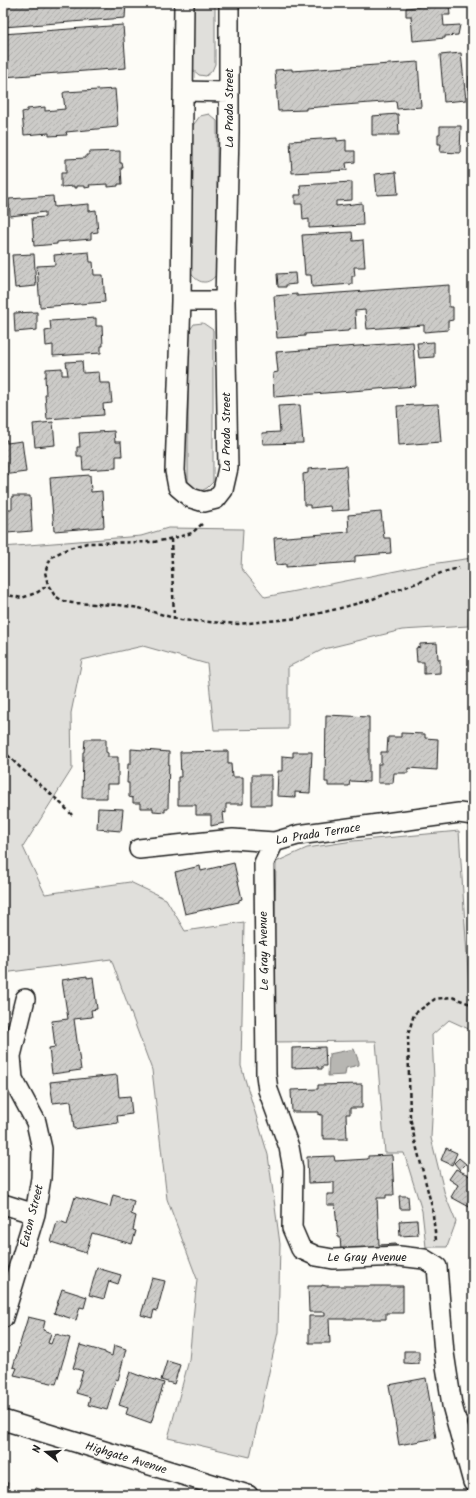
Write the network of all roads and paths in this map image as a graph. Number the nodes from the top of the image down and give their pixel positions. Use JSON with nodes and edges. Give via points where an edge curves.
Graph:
{"nodes":[{"id":1,"x":184,"y":3,"type":"edge"},
{"id":2,"x":229,"y":3,"type":"edge"},
{"id":3,"x":183,"y":91,"type":"junction"},
{"id":4,"x":228,"y":92,"type":"junction"},
{"id":5,"x":181,"y":301,"type":"junction"},
{"id":6,"x":225,"y":301,"type":"junction"},
{"id":7,"x":204,"y":502,"type":"junction"},
{"id":8,"x":171,"y":539,"type":"junction"},
{"id":9,"x":459,"y":568,"type":"dead end"},
{"id":10,"x":48,"y":585,"type":"junction"},
{"id":11,"x":3,"y":594,"type":"edge"},
{"id":12,"x":174,"y":618,"type":"junction"},
{"id":13,"x":3,"y":750,"type":"edge"},
{"id":14,"x":473,"y":814,"type":"edge"},
{"id":15,"x":72,"y":815,"type":"dead end"},
{"id":16,"x":274,"y":842,"type":"junction"},
{"id":17,"x":139,"y":849,"type":"dead end"},
{"id":18,"x":25,"y":999,"type":"dead end"},
{"id":19,"x":473,"y":1005,"type":"edge"},
{"id":20,"x":3,"y":1204,"type":"edge"},
{"id":21,"x":35,"y":1214,"type":"junction"},
{"id":22,"x":437,"y":1267,"type":"junction"},
{"id":23,"x":3,"y":1318,"type":"edge"},
{"id":24,"x":3,"y":1420,"type":"edge"},
{"id":25,"x":473,"y":1482,"type":"edge"},
{"id":26,"x":248,"y":1495,"type":"edge"}],
"edges":[{"from":1,"to":3,"type":"street"},
{"from":2,"to":4,"type":"street","name":"La Prada Street"},
{"from":3,"to":4,"type":"street"},
{"from":3,"to":5,"type":"street"},
{"from":4,"to":6,"type":"street","name":"La Prada Street"},
{"from":5,"to":6,"type":"street"},
{"from":5,"to":7,"type":"street","via":[[175,471],[178,487],[191,498]]},
{"from":6,"to":7,"type":"street","name":"La Prada Street","via":[[228,468],[223,490],[216,499]]},
{"from":7,"to":8,"type":"path","via":[[206,521],[192,533]]},
{"from":8,"to":10,"type":"path","via":[[87,544],[69,548],[51,557],[45,572]]},
{"from":8,"to":12,"type":"path"},
{"from":9,"to":12,"type":"path","via":[[370,600],[299,618],[238,624]]},
{"from":10,"to":11,"type":"path","via":[[22,598]]},
{"from":10,"to":12,"type":"path","via":[[55,596],[63,601],[139,608]]},
{"from":13,"to":15,"type":"path","via":[[17,766],[61,802]]},
{"from":14,"to":16,"type":"street","name":"La Prada Terrace","via":[[459,813],[298,835]]},
{"from":16,"to":17,"type":"street","name":"La Prada Terrace","via":[[233,839]]},
{"from":16,"to":22,"type":"street","name":"Le Gray Avenue","via":[[264,863],[266,1075],[268,1090],[290,1147],[293,1169],[292,1228],[301,1249],[316,1256],[333,1259],[399,1256],[424,1259]]},
{"from":18,"to":21,"type":"street","name":"Eaton Street","via":[[11,1056],[13,1079],[36,1122],[42,1148],[41,1178]]},
{"from":19,"to":22,"type":"path","via":[[452,997],[435,999],[414,1014],[408,1035],[410,1117],[432,1207]]},
{"from":20,"to":21,"type":"street"},
{"from":21,"to":23,"type":"street","name":"Eaton Street"},
{"from":22,"to":25,"type":"street","via":[[444,1353],[452,1405]]},
{"from":24,"to":26,"type":"street","name":"Highgate Avenue"}]}
